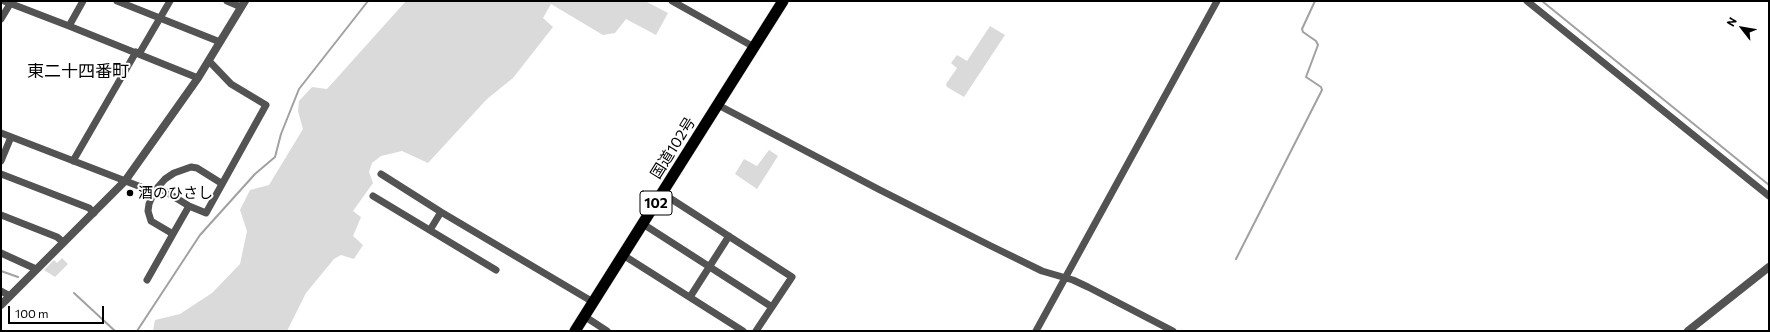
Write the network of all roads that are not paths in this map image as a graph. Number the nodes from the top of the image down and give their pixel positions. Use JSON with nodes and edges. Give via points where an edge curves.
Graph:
{"nodes":[{"id":1,"x":83,"y":1,"type":"edge"},
{"id":2,"x":117,"y":1,"type":"edge"},
{"id":3,"x":170,"y":1,"type":"edge"},
{"id":4,"x":227,"y":1,"type":"edge"},
{"id":5,"x":672,"y":1,"type":"edge"},
{"id":6,"x":783,"y":1,"type":"edge"},
{"id":7,"x":1217,"y":1,"type":"edge"},
{"id":8,"x":1527,"y":1,"type":"edge"},
{"id":9,"x":7,"y":2,"type":"edge"},
{"id":10,"x":129,"y":3,"type":"edge"},
{"id":11,"x":243,"y":4,"type":"edge"},
{"id":12,"x":1,"y":19,"type":"edge"},
{"id":13,"x":160,"y":19,"type":"junction"},
{"id":14,"x":70,"y":26,"type":"junction"},
{"id":15,"x":220,"y":42,"type":"junction"},
{"id":16,"x":754,"y":47,"type":"junction"},
{"id":17,"x":138,"y":53,"type":"junction"},
{"id":18,"x":209,"y":61,"type":"junction"},
{"id":19,"x":198,"y":78,"type":"junction"},
{"id":20,"x":718,"y":105,"type":"junction"},
{"id":21,"x":1,"y":133,"type":"edge"},
{"id":22,"x":11,"y":137,"type":"junction"},
{"id":23,"x":1,"y":161,"type":"edge"},
{"id":24,"x":73,"y":161,"type":"junction"},
{"id":25,"x":1,"y":174,"type":"edge"},
{"id":26,"x":381,"y":174,"type":"dead end"},
{"id":27,"x":125,"y":181,"type":"junction"},
{"id":28,"x":221,"y":183,"type":"junction"},
{"id":29,"x":156,"y":190,"type":"junction"},
{"id":30,"x":662,"y":193,"type":"junction"},
{"id":31,"x":373,"y":196,"type":"dead end"},
{"id":32,"x":1769,"y":196,"type":"edge"},
{"id":33,"x":189,"y":206,"type":"junction"},
{"id":34,"x":441,"y":212,"type":"junction"},
{"id":35,"x":94,"y":213,"type":"junction"},
{"id":36,"x":1,"y":215,"type":"edge"},
{"id":37,"x":643,"y":224,"type":"junction"},
{"id":38,"x":430,"y":230,"type":"junction"},
{"id":39,"x":173,"y":234,"type":"junction"},
{"id":40,"x":729,"y":236,"type":"junction"},
{"id":41,"x":63,"y":242,"type":"junction"},
{"id":42,"x":1,"y":253,"type":"edge"},
{"id":43,"x":623,"y":255,"type":"junction"},
{"id":44,"x":710,"y":267,"type":"junction"},
{"id":45,"x":1769,"y":268,"type":"edge"},
{"id":46,"x":36,"y":269,"type":"junction"},
{"id":47,"x":496,"y":270,"type":"dead end"},
{"id":48,"x":1066,"y":278,"type":"junction"},
{"id":49,"x":147,"y":280,"type":"dead end"},
{"id":50,"x":1,"y":291,"type":"edge"},
{"id":51,"x":10,"y":296,"type":"junction"},
{"id":52,"x":690,"y":297,"type":"junction"},
{"id":53,"x":593,"y":302,"type":"junction"},
{"id":54,"x":1,"y":305,"type":"edge"},
{"id":55,"x":772,"y":307,"type":"junction"},
{"id":56,"x":584,"y":316,"type":"junction"},
{"id":57,"x":575,"y":331,"type":"edge"},
{"id":58,"x":607,"y":331,"type":"edge"},
{"id":59,"x":743,"y":331,"type":"edge"},
{"id":60,"x":756,"y":331,"type":"edge"},
{"id":61,"x":1036,"y":331,"type":"edge"},
{"id":62,"x":1173,"y":331,"type":"edge"},
{"id":63,"x":1688,"y":331,"type":"edge"}],
"edges":[{"from":1,"to":14,"type":"street"},
{"from":2,"to":10,"type":"street"},
{"from":3,"to":13,"type":"street"},
{"from":4,"to":11,"type":"street"},
{"from":5,"to":16,"type":"street"},
{"from":6,"to":16,"type":"highway","name":"国道102号","number":"102"},
{"from":7,"to":48,"type":"street"},
{"from":8,"to":32,"type":"street"},
{"from":9,"to":12,"type":"street"},
{"from":9,"to":14,"type":"street"},
{"from":10,"to":13,"type":"street"},
{"from":11,"to":15,"type":"street"},
{"from":13,"to":15,"type":"street"},
{"from":13,"to":17,"type":"street"},
{"from":14,"to":17,"type":"street"},
{"from":15,"to":18,"type":"street"},
{"from":16,"to":20,"type":"highway","name":"国道102号","number":"102"},
{"from":17,"to":19,"type":"street"},
{"from":17,"to":24,"type":"street"},
{"from":18,"to":19,"type":"street"},
{"from":18,"to":28,"type":"street","via":[[231,84],[266,105]]},
{"from":19,"to":27,"type":"street"},
{"from":20,"to":30,"type":"highway","name":"国道102号","number":"102"},
{"from":20,"to":48,"type":"street","via":[[949,225],[1042,271]]},
{"from":21,"to":22,"type":"street"},
{"from":22,"to":23,"type":"street"},
{"from":22,"to":24,"type":"street"},
{"from":24,"to":27,"type":"street"},
{"from":25,"to":35,"type":"street","via":[[89,208]]},
{"from":26,"to":34,"type":"street"},
{"from":27,"to":29,"type":"street"},
{"from":27,"to":35,"type":"street"},
{"from":28,"to":29,"type":"street","via":[[191,167],[174,173]]},
{"from":28,"to":33,"type":"street","via":[[206,213]]},
{"from":29,"to":33,"type":"street"},
{"from":29,"to":39,"type":"street","via":[[149,204],[151,221]]},
{"from":30,"to":37,"type":"highway","name":"国道102号","number":"102"},
{"from":30,"to":40,"type":"street"},
{"from":31,"to":38,"type":"street"},
{"from":33,"to":39,"type":"street"},
{"from":34,"to":38,"type":"street"},
{"from":34,"to":53,"type":"street"},
{"from":35,"to":41,"type":"street"},
{"from":36,"to":41,"type":"street","via":[[58,237]]},
{"from":37,"to":43,"type":"highway","name":"国道102号","number":"102"},
{"from":37,"to":44,"type":"street"},
{"from":38,"to":47,"type":"street"},
{"from":39,"to":49,"type":"street"},
{"from":40,"to":44,"type":"street"},
{"from":40,"to":55,"type":"street","via":[[792,277]]},
{"from":41,"to":46,"type":"street"},
{"from":42,"to":46,"type":"street"},
{"from":43,"to":52,"type":"street"},
{"from":43,"to":53,"type":"highway","name":"国道102号","number":"102"},
{"from":44,"to":52,"type":"street"},
{"from":44,"to":55,"type":"street"},
{"from":45,"to":63,"type":"street"},
{"from":46,"to":51,"type":"street"},
{"from":48,"to":61,"type":"street"},
{"from":48,"to":62,"type":"street","via":[[1088,286]]},
{"from":50,"to":51,"type":"street"},
{"from":51,"to":54,"type":"street"},
{"from":52,"to":59,"type":"street"},
{"from":53,"to":56,"type":"highway","name":"国道102号","number":"102"},
{"from":55,"to":60,"type":"street"},
{"from":56,"to":57,"type":"highway","name":"国道102号","number":"102"},
{"from":56,"to":58,"type":"street"}]}
